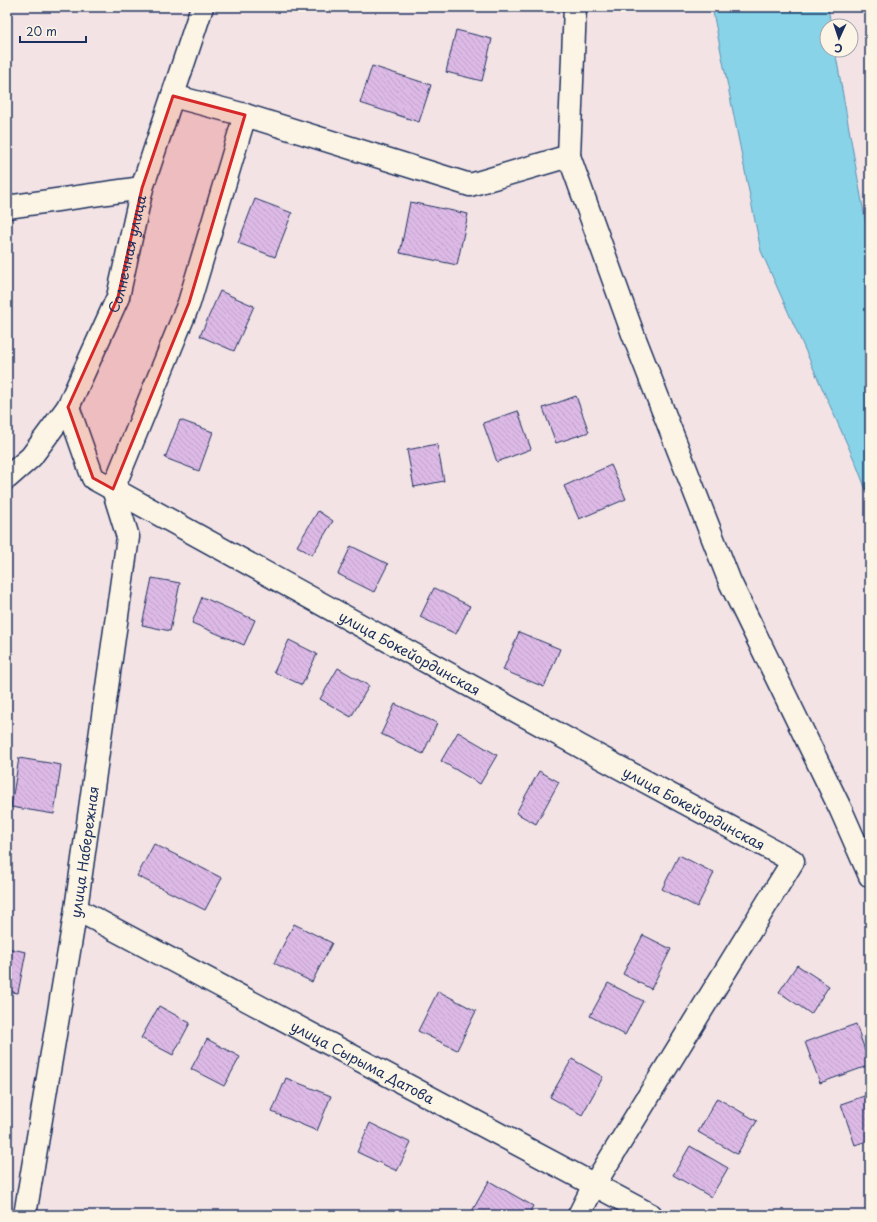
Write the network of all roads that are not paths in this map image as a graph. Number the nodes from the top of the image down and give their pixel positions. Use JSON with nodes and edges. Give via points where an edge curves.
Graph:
{"nodes":[{"id":1,"x":202,"y":7,"type":"edge"},
{"id":2,"x":575,"y":7,"type":"edge"},
{"id":3,"x":173,"y":96,"type":"junction"},
{"id":4,"x":246,"y":115,"type":"junction"},
{"id":5,"x":569,"y":156,"type":"junction"},
{"id":6,"x":142,"y":188,"type":"junction"},
{"id":7,"x":7,"y":207,"type":"edge"},
{"id":8,"x":68,"y":407,"type":"junction"},
{"id":9,"x":7,"y":478,"type":"edge"},
{"id":10,"x":113,"y":489,"type":"junction"},
{"id":11,"x":870,"y":876,"type":"edge"},
{"id":12,"x":76,"y":909,"type":"junction"},
{"id":13,"x":594,"y":1185,"type":"junction"},
{"id":14,"x":25,"y":1215,"type":"edge"},
{"id":15,"x":579,"y":1215,"type":"edge"},
{"id":16,"x":651,"y":1215,"type":"edge"}],
"edges":[{"from":1,"to":3,"type":"street","name":"Солнечная улица"},
{"from":2,"to":5,"type":"street"},
{"from":3,"to":4,"type":"street"},
{"from":3,"to":6,"type":"street","name":"Солнечная улица"},
{"from":4,"to":5,"type":"street","via":[[470,185]]},
{"from":4,"to":10,"type":"street","via":[[189,303]]},
{"from":5,"to":11,"type":"street","via":[[633,334],[730,582],[841,810]]},
{"from":6,"to":7,"type":"street"},
{"from":6,"to":8,"type":"street","name":"Солнечная улица","via":[[118,297]]},
{"from":8,"to":9,"type":"street","name":"Солнечная улица","via":[[31,457]]},
{"from":8,"to":10,"type":"street","name":"улица Бокейординская","via":[[93,478]]},
{"from":10,"to":12,"type":"street","name":"улица Набережная","via":[[128,538]]},
{"from":10,"to":13,"type":"street","name":"улица Бокейординская","via":[[793,861]]},
{"from":12,"to":13,"type":"street","name":"улица Сырыма Датова"},
{"from":12,"to":14,"type":"street","name":"улица Набережная"},
{"from":13,"to":15,"type":"street"},
{"from":13,"to":16,"type":"street","name":"улица Сырыма Датова"}]}
